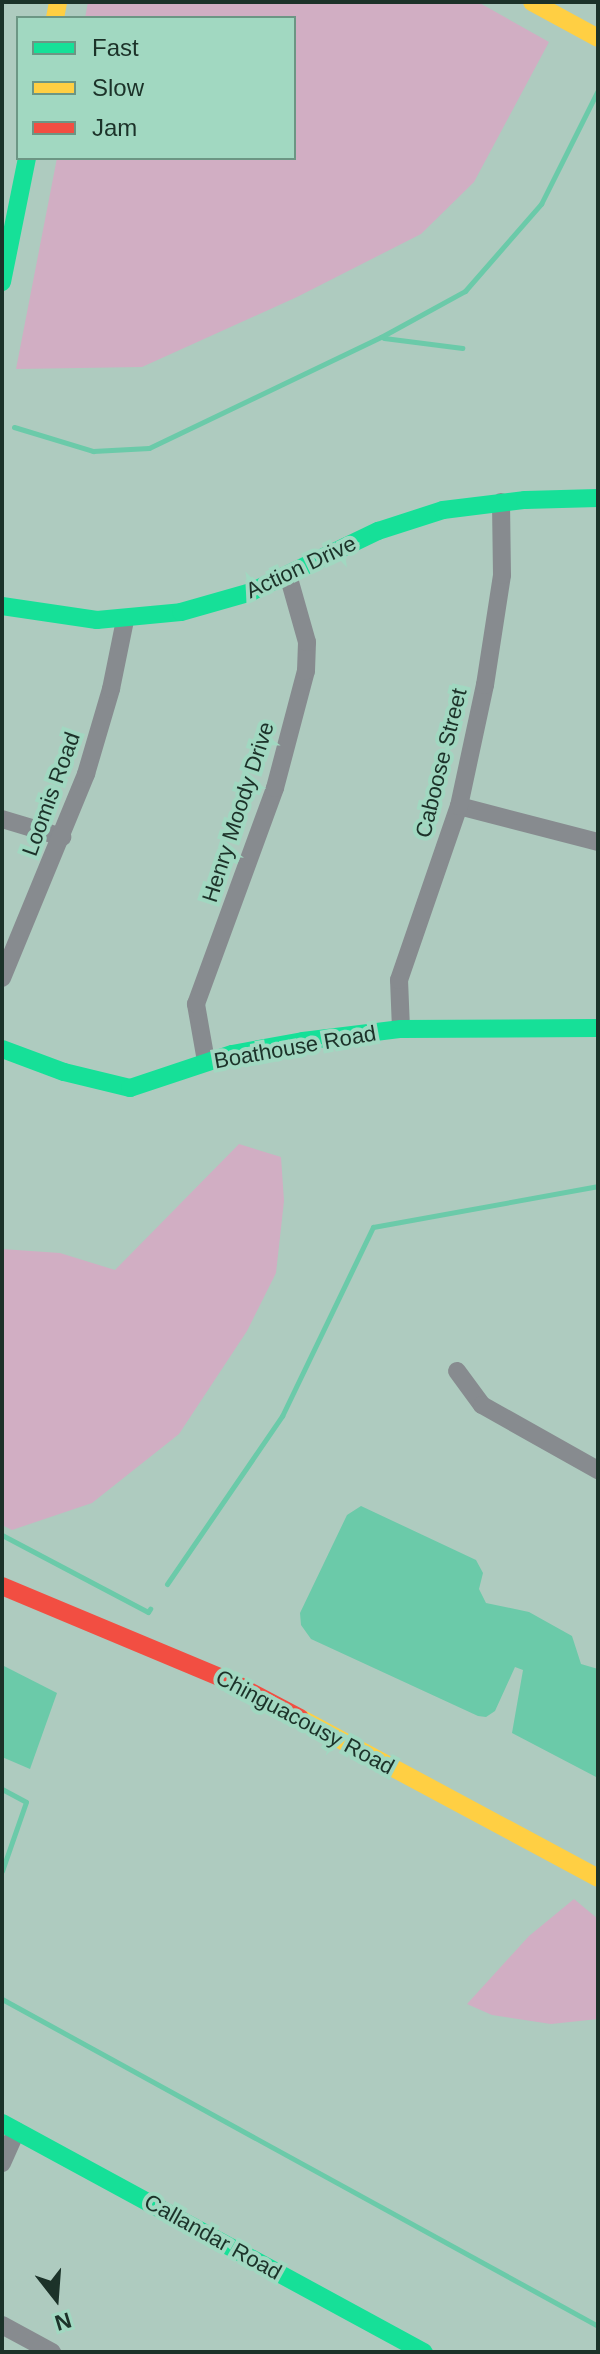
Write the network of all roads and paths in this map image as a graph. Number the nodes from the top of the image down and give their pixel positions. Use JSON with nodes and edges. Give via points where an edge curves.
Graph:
{"nodes":[{"id":1,"x":532,"y":2,"type":"edge"},
{"id":2,"x":598,"y":38,"type":"edge"},
{"id":3,"x":26,"y":160,"type":"edge"},
{"id":4,"x":6,"y":240,"type":"edge"},
{"id":5,"x":2,"y":282,"type":"edge"},
{"id":6,"x":598,"y":498,"type":"edge"},
{"id":7,"x":501,"y":502,"type":"junction"},
{"id":8,"x":288,"y":575,"type":"junction"},
{"id":9,"x":2,"y":606,"type":"edge"},
{"id":10,"x":125,"y":620,"type":"junction"},
{"id":11,"x":459,"y":806,"type":"junction"},
{"id":12,"x":2,"y":819,"type":"edge"},
{"id":13,"x":62,"y":837,"type":"junction"},
{"id":14,"x":598,"y":842,"type":"edge"},
{"id":15,"x":2,"y":978,"type":"edge"},
{"id":16,"x":598,"y":1028,"type":"edge"},
{"id":17,"x":401,"y":1029,"type":"junction"},
{"id":18,"x":2,"y":1049,"type":"edge"},
{"id":19,"x":206,"y":1061,"type":"junction"},
{"id":20,"x":457,"y":1371,"type":"dead end"},
{"id":21,"x":598,"y":1470,"type":"edge"},
{"id":22,"x":2,"y":1586,"type":"edge"},
{"id":23,"x":598,"y":1878,"type":"edge"},
{"id":24,"x":9,"y":2127,"type":"edge"},
{"id":25,"x":2,"y":2163,"type":"edge"},
{"id":26,"x":2,"y":2325,"type":"edge"},
{"id":27,"x":52,"y":2352,"type":"edge"},
{"id":28,"x":424,"y":2352,"type":"edge"}],
"edges":[{"from":1,"to":2,"type":"street"},
{"from":3,"to":4,"type":"street"},
{"from":4,"to":5,"type":"street"},
{"from":6,"to":7,"type":"street","name":"Action Drive"},
{"from":7,"to":8,"type":"street","name":"Action Drive","via":[[406,521]]},
{"from":7,"to":11,"type":"street","name":"Caboose Street","via":[[502,575],[493,643]]},
{"from":8,"to":10,"type":"street","name":"Action Drive","via":[[213,604]]},
{"from":8,"to":19,"type":"street","name":"Henry Moody Drive","via":[[307,642],[306,671],[271,802],[196,1004]]},
{"from":9,"to":10,"type":"street","name":"Action Drive"},
{"from":10,"to":13,"type":"street","name":"Loomis Road","via":[[98,736]]},
{"from":11,"to":14,"type":"street"},
{"from":11,"to":17,"type":"street","name":"Caboose Street","via":[[399,980]]},
{"from":12,"to":13,"type":"street"},
{"from":13,"to":15,"type":"street","name":"Loomis Road"},
{"from":16,"to":17,"type":"street","name":"Boathouse Road"},
{"from":17,"to":19,"type":"street","name":"Boathouse Road","via":[[303,1041]]},
{"from":18,"to":19,"type":"street","name":"Boathouse Road","via":[[115,1087],[148,1083]]},
{"from":20,"to":21,"type":"street","via":[[482,1405]]},
{"from":22,"to":23,"type":"street","name":"Chinguacousy Road","via":[[232,1682]]},
{"from":24,"to":25,"type":"street"},
{"from":24,"to":28,"type":"street","name":"Callandar Road"},
{"from":26,"to":27,"type":"street"}]}
